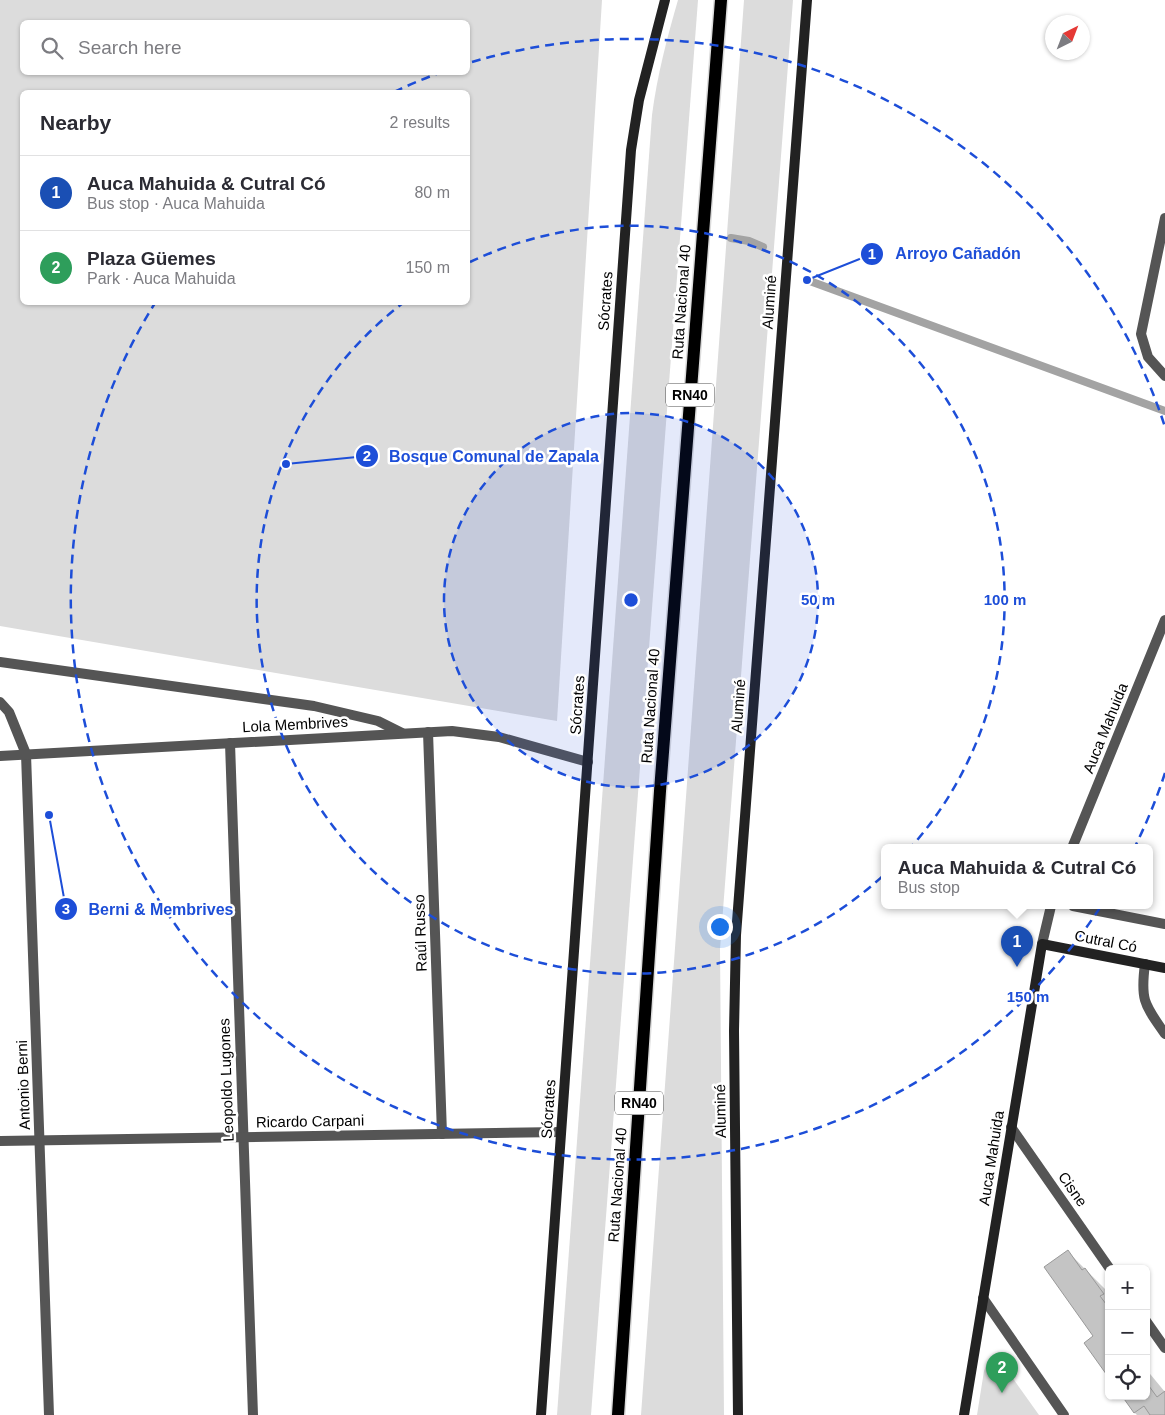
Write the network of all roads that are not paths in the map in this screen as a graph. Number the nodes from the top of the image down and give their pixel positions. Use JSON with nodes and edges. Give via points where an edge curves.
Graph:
{"nodes":[{"id":1,"x":665,"y":0,"type":"edge"},
{"id":2,"x":721,"y":0,"type":"edge"},
{"id":3,"x":807,"y":0,"type":"edge"},
{"id":4,"x":1165,"y":218,"type":"edge"},
{"id":5,"x":1165,"y":376,"type":"edge"},
{"id":6,"x":1165,"y":620,"type":"edge"},
{"id":7,"x":0,"y":662,"type":"edge"},
{"id":8,"x":0,"y":702,"type":"edge"},
{"id":9,"x":428,"y":732,"type":"junction"},
{"id":10,"x":403,"y":733,"type":"junction"},
{"id":11,"x":230,"y":743,"type":"junction"},
{"id":12,"x":26,"y":754,"type":"junction"},
{"id":13,"x":0,"y":756,"type":"edge"},
{"id":14,"x":588,"y":762,"type":"junction"},
{"id":15,"x":1074,"y":844,"type":"edge"},
{"id":16,"x":1050,"y":909,"type":"edge"},
{"id":17,"x":1088,"y":909,"type":"edge"},
{"id":18,"x":1165,"y":924,"type":"edge"},
{"id":19,"x":1042,"y":944,"type":"junction"},
{"id":20,"x":1145,"y":964,"type":"junction"},
{"id":21,"x":1165,"y":968,"type":"edge"},
{"id":22,"x":1165,"y":1034,"type":"edge"},
{"id":23,"x":1011,"y":1127,"type":"junction"},
{"id":24,"x":561,"y":1132,"type":"junction"},
{"id":25,"x":442,"y":1134,"type":"junction"},
{"id":26,"x":243,"y":1137,"type":"junction"},
{"id":27,"x":40,"y":1140,"type":"junction"},
{"id":28,"x":0,"y":1141,"type":"edge"},
{"id":29,"x":1107,"y":1265,"type":"edge"},
{"id":30,"x":983,"y":1298,"type":"junction"},
{"id":31,"x":1150,"y":1327,"type":"edge"},
{"id":32,"x":1165,"y":1348,"type":"edge"},
{"id":33,"x":50,"y":1415,"type":"edge"},
{"id":34,"x":253,"y":1415,"type":"edge"},
{"id":35,"x":541,"y":1415,"type":"edge"},
{"id":36,"x":618,"y":1415,"type":"edge"},
{"id":37,"x":738,"y":1415,"type":"edge"},
{"id":38,"x":964,"y":1415,"type":"edge"},
{"id":39,"x":1064,"y":1415,"type":"edge"}],
"edges":[{"from":1,"to":14,"type":"street","name":"Sócrates","via":[[638,100],[631,150]]},
{"from":2,"to":36,"type":"main road","name":"Ruta Nacional 40","number":"RN40","via":[[660,791]]},
{"from":3,"to":37,"type":"street","name":"Aluminé","via":[[736,935]]},
{"from":4,"to":5,"type":"street","via":[[1141,334],[1148,357]]},
{"from":6,"to":15,"type":"street","name":"Auca Mahuida"},
{"from":7,"to":10,"type":"street","via":[[314,706],[378,721]]},
{"from":8,"to":12,"type":"street","name":"Antonio Berni","via":[[9,712]]},
{"from":9,"to":10,"type":"street","name":"Lola Membrives"},
{"from":9,"to":14,"type":"street","name":"Lola Membrives","via":[[452,731],[499,737]]},
{"from":9,"to":25,"type":"street","name":"Raúl Russo"},
{"from":10,"to":11,"type":"street","name":"Lola Membrives"},
{"from":11,"to":12,"type":"street","name":"Lola Membrives"},
{"from":11,"to":26,"type":"street","name":"Leopoldo Lugones"},
{"from":12,"to":13,"type":"street","name":"Lola Membrives"},
{"from":12,"to":27,"type":"street","name":"Antonio Berni"},
{"from":14,"to":24,"type":"street","name":"Sócrates"},
{"from":16,"to":19,"type":"street","name":"Auca Mahuida"},
{"from":17,"to":18,"type":"street"},
{"from":19,"to":20,"type":"street","name":"Cutral Có"},
{"from":19,"to":23,"type":"street","name":"Auca Mahuida"},
{"from":20,"to":21,"type":"street","name":"Cutral Có"},
{"from":20,"to":22,"type":"street","via":[[1142,991],[1149,1011]]},
{"from":23,"to":29,"type":"street","name":"Cisne"},
{"from":23,"to":30,"type":"street","name":"Auca Mahuida"},
{"from":24,"to":25,"type":"street","name":"Ricardo Carpani"},
{"from":24,"to":35,"type":"street","name":"Sócrates"},
{"from":25,"to":26,"type":"street","name":"Ricardo Carpani"},
{"from":26,"to":27,"type":"street","name":"Ricardo Carpani"},
{"from":26,"to":34,"type":"street","name":"Leopoldo Lugones"},
{"from":27,"to":28,"type":"street","name":"Ricardo Carpani"},
{"from":27,"to":33,"type":"street","name":"Antonio Berni"},
{"from":30,"to":38,"type":"street","name":"Auca Mahuida"},
{"from":30,"to":39,"type":"street"},
{"from":31,"to":32,"type":"street"}]}
